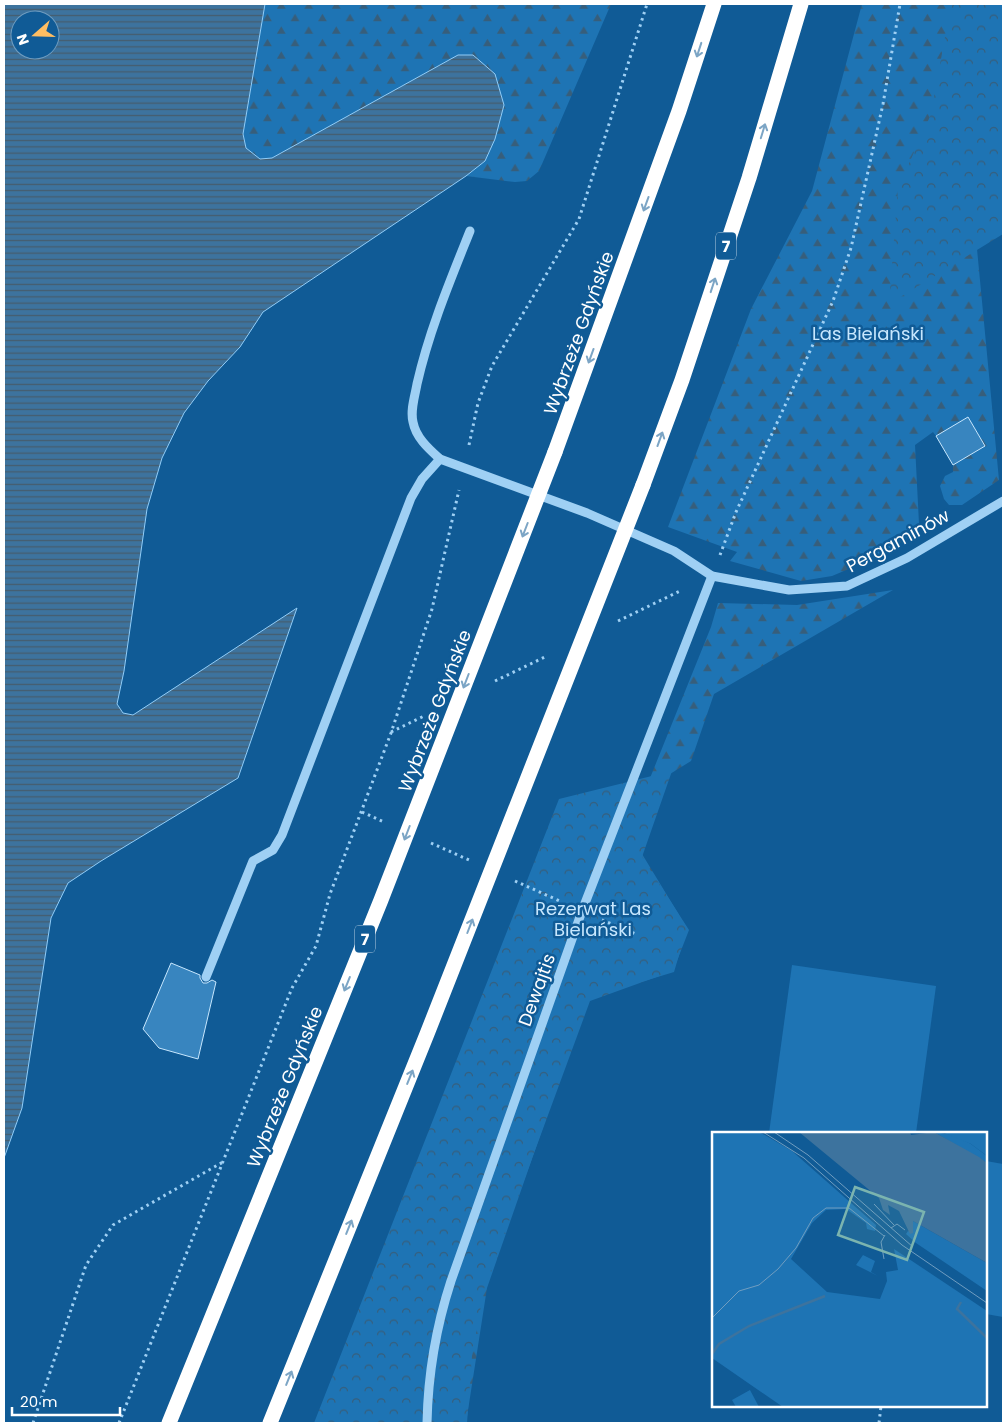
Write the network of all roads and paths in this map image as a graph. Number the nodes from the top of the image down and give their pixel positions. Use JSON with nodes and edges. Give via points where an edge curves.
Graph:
{"nodes":[{"id":1,"x":648,"y":4,"type":"edge"},
{"id":2,"x":714,"y":4,"type":"edge"},
{"id":3,"x":801,"y":4,"type":"edge"},
{"id":4,"x":900,"y":4,"type":"edge"},
{"id":5,"x":470,"y":231,"type":"dead end"},
{"id":6,"x":440,"y":459,"type":"junction"},
{"id":7,"x":464,"y":468,"type":"junction"},
{"id":8,"x":1003,"y":501,"type":"edge"},
{"id":9,"x":712,"y":576,"type":"junction"},
{"id":10,"x":582,"y":911,"type":"junction"},
{"id":11,"x":638,"y":935,"type":"dead end"},
{"id":12,"x":206,"y":977,"type":"dead end"},
{"id":13,"x":224,"y":1161,"type":"junction"},
{"id":14,"x":881,"y":1407,"type":"edge"},
{"id":15,"x":33,"y":1423,"type":"edge"},
{"id":16,"x":120,"y":1423,"type":"edge"},
{"id":17,"x":169,"y":1423,"type":"edge"},
{"id":18,"x":270,"y":1423,"type":"edge"},
{"id":19,"x":427,"y":1423,"type":"edge"},
{"id":20,"x":879,"y":1423,"type":"edge"}],
"edges":[{"from":1,"to":7,"type":"path","via":[[579,219],[492,366],[478,403]]},
{"from":2,"to":17,"type":"highway","name":"Wybrzeże Gdyńskie","number":"7","one_way":true,"bridge":true,"via":[[555,452],[381,900]]},
{"from":18,"to":3,"type":"highway","number":"7","one_way":true,"bridge":true,"via":[[428,1034],[643,485],[682,380],[743,196]]},
{"from":4,"to":9,"type":"path","via":[[883,104],[851,248],[833,301],[736,512]]},
{"from":5,"to":6,"type":"lane","via":[[435,322],[413,403],[413,423],[422,442]]},
{"from":6,"to":7,"type":"lane"},
{"from":6,"to":12,"type":"lane","via":[[422,479],[411,498],[282,835],[273,850],[253,861]]},
{"from":7,"to":9,"type":"lane","via":[[596,517],[674,551]]},
{"from":7,"to":13,"type":"path","via":[[432,609],[391,732],[330,894],[316,946],[292,988]]},
{"from":8,"to":9,"type":"lane","name":"Pergaminów","via":[[907,558],[848,586],[789,590]]},
{"from":9,"to":10,"type":"lane","name":"Dewajtis"},
{"from":10,"to":11,"type":"path"},
{"from":10,"to":19,"type":"lane","name":"Dewajtis","via":[[443,1307],[432,1361]]},
{"from":13,"to":15,"type":"path","via":[[113,1225],[86,1265]]},
{"from":13,"to":16,"type":"path"},
{"from":14,"to":20,"type":"path"}]}
